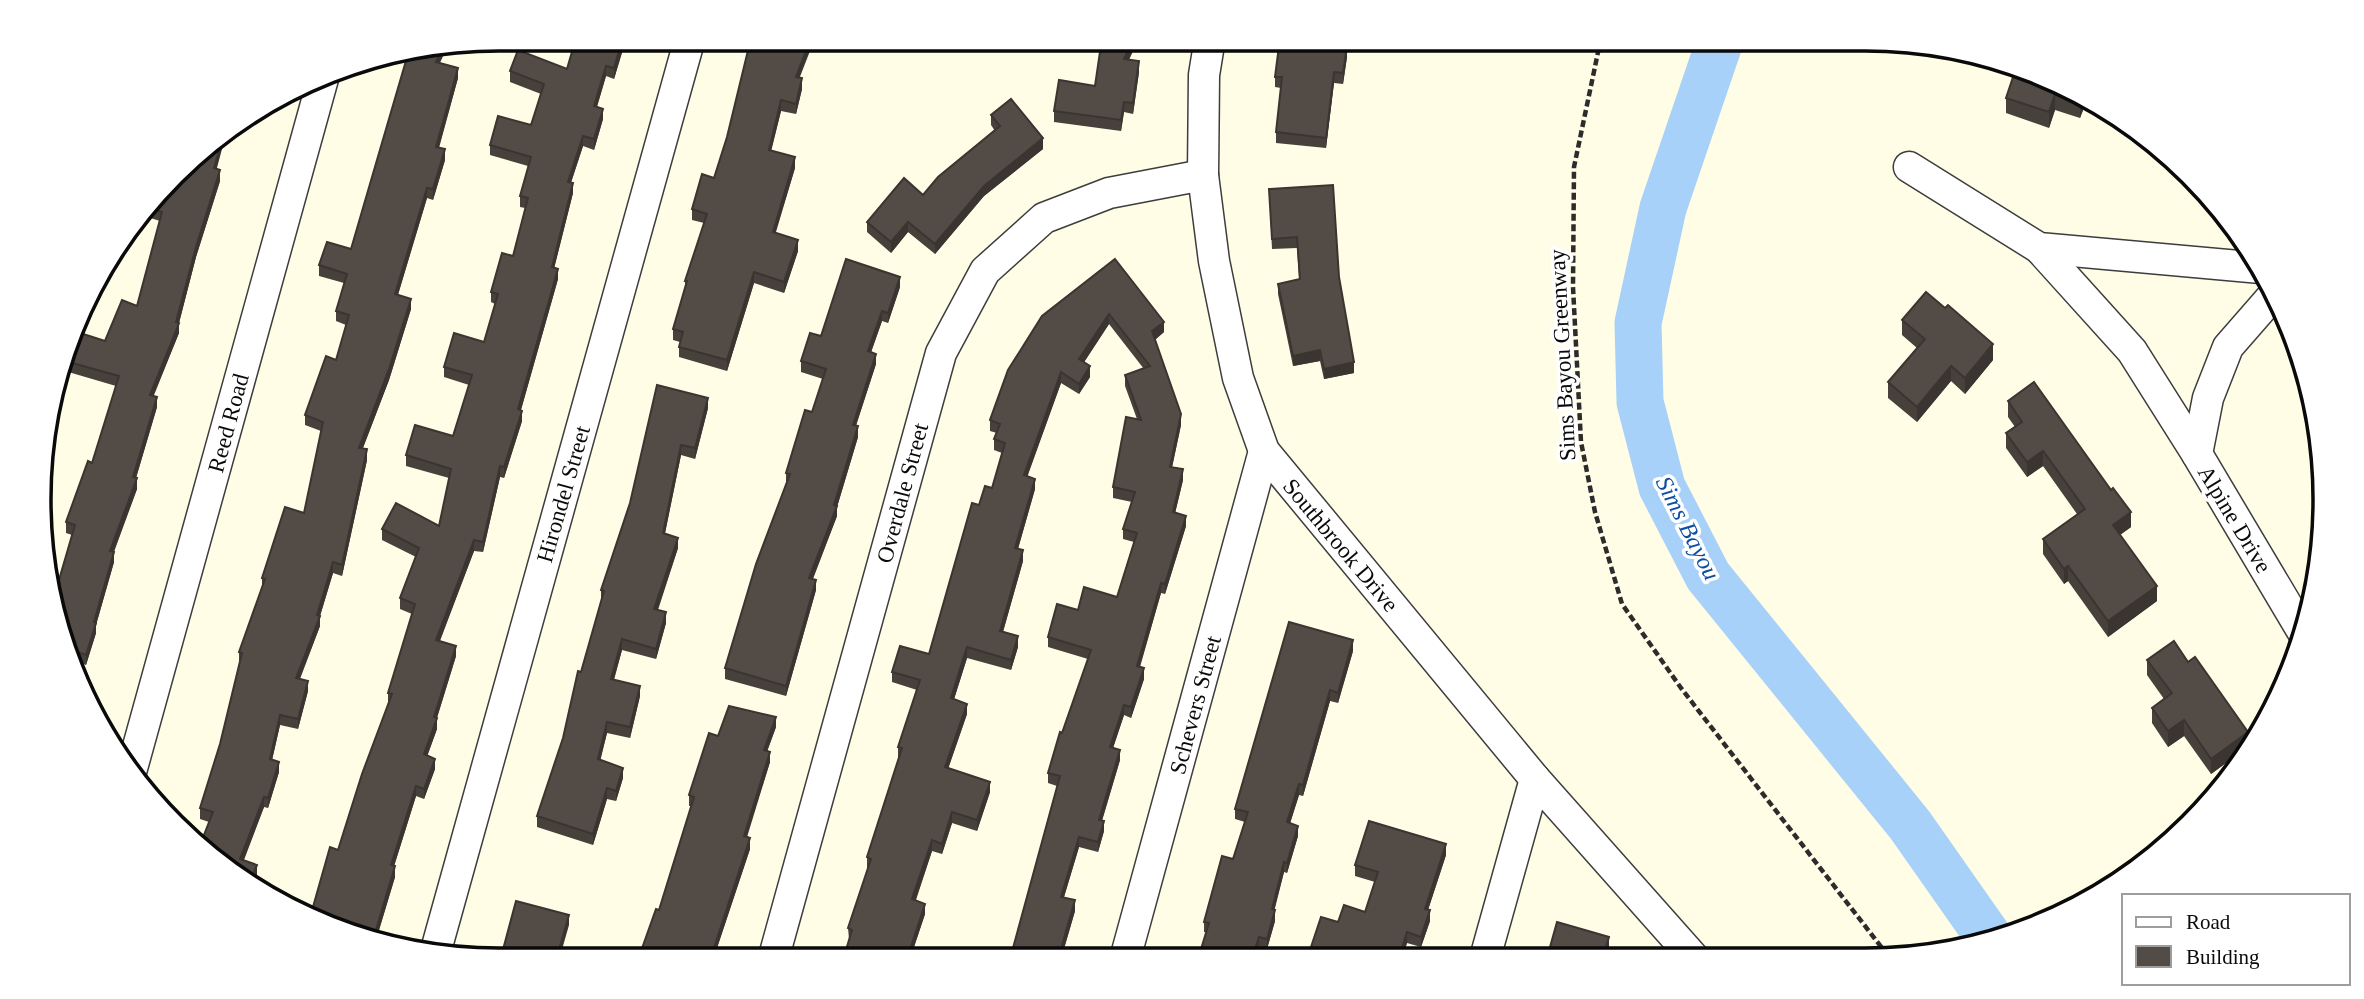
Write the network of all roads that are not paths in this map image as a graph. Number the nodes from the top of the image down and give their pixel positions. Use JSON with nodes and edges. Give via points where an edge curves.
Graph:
{"nodes":[{"id":1,"x":686,"y":51,"type":"edge"},
{"id":2,"x":1208,"y":51,"type":"edge"},
{"id":3,"x":320,"y":88,"type":"edge"},
{"id":4,"x":1909,"y":167,"type":"dead end"},
{"id":5,"x":1203,"y":175,"type":"junction"},
{"id":6,"x":2039,"y":248,"type":"junction"},
{"id":7,"x":2248,"y":267,"type":"edge"},
{"id":8,"x":2267,"y":302,"type":"edge"},
{"id":9,"x":1264,"y":451,"type":"junction"},
{"id":10,"x":2197,"y":454,"type":"junction"},
{"id":11,"x":2296,"y":621,"type":"edge"},
{"id":12,"x":134,"y":761,"type":"edge"},
{"id":13,"x":1535,"y":779,"type":"junction"},
{"id":14,"x":438,"y":944,"type":"edge"},
{"id":15,"x":776,"y":948,"type":"edge"},
{"id":16,"x":1128,"y":948,"type":"edge"},
{"id":17,"x":1488,"y":948,"type":"edge"},
{"id":18,"x":1685,"y":948,"type":"edge"}],
"edges":[{"from":1,"to":14,"type":"street","name":"Hirondel Street"},
{"from":2,"to":5,"type":"street","name":"Southbrook Drive"},
{"from":3,"to":12,"type":"street","name":"Reed Road"},
{"from":4,"to":6,"type":"street"},
{"from":5,"to":9,"type":"street","name":"Southbrook Drive","via":[[1214,261],[1238,378]]},
{"from":5,"to":15,"type":"street","name":"Overdale Street","via":[[1109,193],[1044,218],[985,271],[941,353]]},
{"from":6,"to":7,"type":"street"},
{"from":6,"to":10,"type":"street","via":[[2132,351]]},
{"from":8,"to":10,"type":"street","name":"Alpine Drive","via":[[2228,347],[2208,398]]},
{"from":9,"to":13,"type":"street","name":"Southbrook Drive"},
{"from":9,"to":16,"type":"street","name":"Schevers Street"},
{"from":10,"to":11,"type":"street","name":"Alpine Drive"},
{"from":13,"to":17,"type":"street"},
{"from":13,"to":18,"type":"street","name":"Southbrook Drive"}]}
